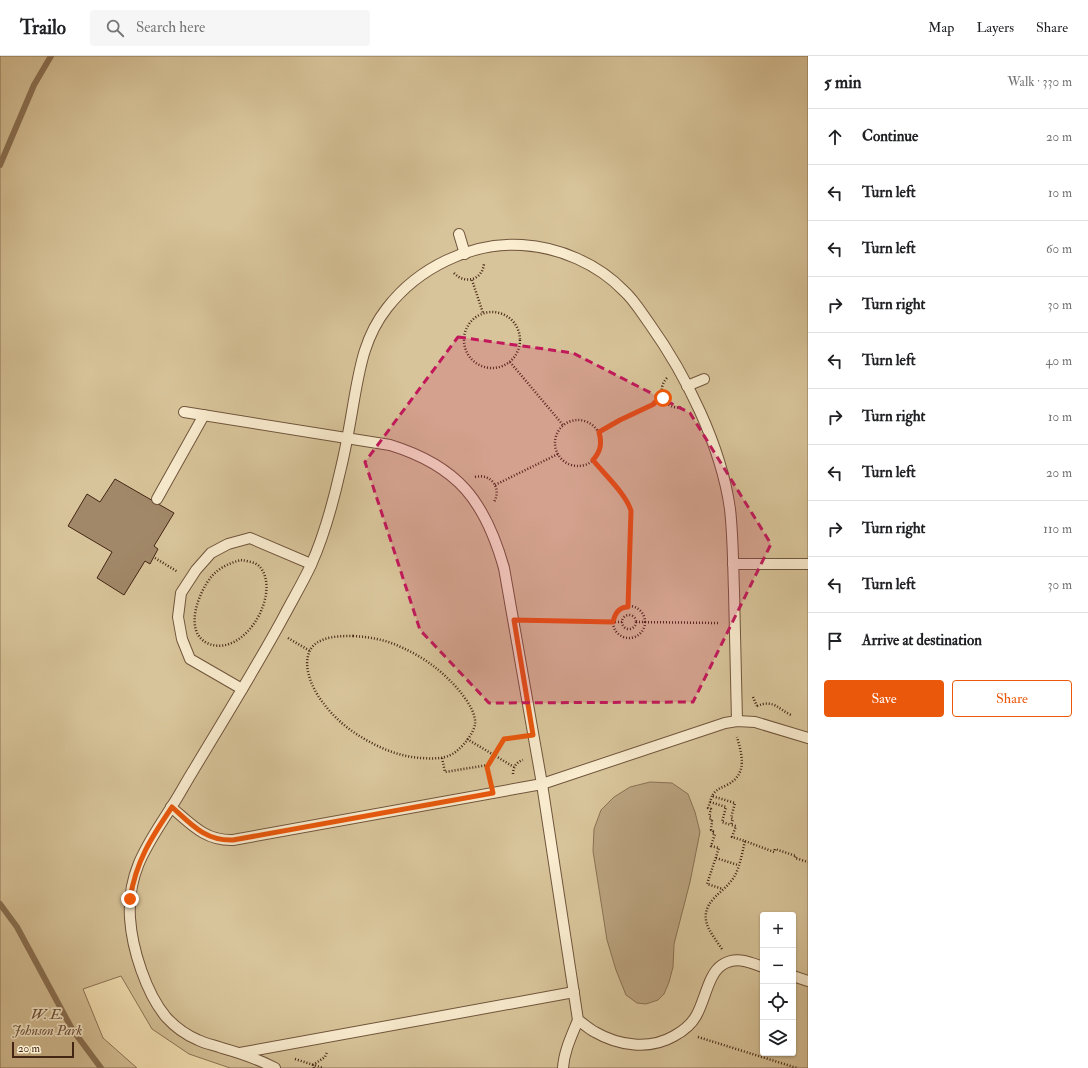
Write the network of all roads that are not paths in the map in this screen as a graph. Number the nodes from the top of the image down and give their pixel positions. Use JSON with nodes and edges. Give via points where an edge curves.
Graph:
{"nodes":[{"id":1,"x":459,"y":234,"type":"dead end"},
{"id":2,"x":465,"y":254,"type":"junction"},
{"id":3,"x":704,"y":379,"type":"dead end"},
{"id":4,"x":687,"y":386,"type":"junction"},
{"id":5,"x":184,"y":412,"type":"dead end"},
{"id":6,"x":204,"y":415,"type":"junction"},
{"id":7,"x":348,"y":437,"type":"junction"},
{"id":8,"x":157,"y":499,"type":"dead end"},
{"id":9,"x":311,"y":564,"type":"junction"},
{"id":10,"x":733,"y":564,"type":"junction"},
{"id":11,"x":808,"y":564,"type":"edge"},
{"id":12,"x":242,"y":689,"type":"junction"},
{"id":13,"x":738,"y":721,"type":"junction"},
{"id":14,"x":808,"y":738,"type":"edge"},
{"id":15,"x":542,"y":784,"type":"junction"},
{"id":16,"x":172,"y":807,"type":"junction"},
{"id":17,"x":760,"y":966,"type":"edge"},
{"id":18,"x":796,"y":977,"type":"edge"},
{"id":19,"x":808,"y":981,"type":"edge"},
{"id":20,"x":574,"y":992,"type":"junction"},
{"id":21,"x":578,"y":1020,"type":"junction"},
{"id":22,"x":239,"y":1053,"type":"junction"},
{"id":23,"x":275,"y":1068,"type":"edge"},
{"id":24,"x":563,"y":1068,"type":"edge"}],
"edges":[{"from":1,"to":2,"type":"lane"},
{"from":2,"to":4,"type":"lane","via":[[498,246],[518,245],[536,247],[574,258],[595,268],[625,292],[638,308]]},
{"from":2,"to":7,"type":"lane","via":[[425,271],[384,311],[364,352]]},
{"from":3,"to":4,"type":"lane"},
{"from":4,"to":10,"type":"lane","via":[[706,424],[722,472],[729,505]]},
{"from":5,"to":6,"type":"lane"},
{"from":6,"to":7,"type":"lane"},
{"from":6,"to":8,"type":"lane"},
{"from":7,"to":9,"type":"lane","via":[[323,534]]},
{"from":7,"to":15,"type":"lane","via":[[390,445],[434,463],[452,475],[473,498],[489,524],[504,568]]},
{"from":9,"to":12,"type":"lane"},
{"from":9,"to":12,"type":"lane","via":[[250,538],[228,544],[211,553],[181,593],[178,617],[182,639],[190,659]]},
{"from":10,"to":11,"type":"lane"},
{"from":10,"to":13,"type":"lane"},
{"from":12,"to":16,"type":"lane"},
{"from":13,"to":14,"type":"lane","via":[[755,722]]},
{"from":13,"to":15,"type":"lane","via":[[705,728]]},
{"from":15,"to":16,"type":"lane","via":[[233,840],[212,838],[202,833]]},
{"from":15,"to":20,"type":"lane"},
{"from":16,"to":22,"type":"lane","via":[[148,844],[133,879],[130,899],[133,939],[154,998],[165,1016],[180,1031],[200,1041]]},
{"from":17,"to":21,"type":"lane","via":[[741,960],[722,965],[715,971],[696,1017],[682,1032],[665,1041],[632,1044],[613,1040]]},
{"from":18,"to":19,"type":"lane"},
{"from":20,"to":21,"type":"lane"},
{"from":20,"to":22,"type":"lane"},
{"from":21,"to":24,"type":"lane","via":[[569,1042]]},
{"from":22,"to":23,"type":"lane"}]}
